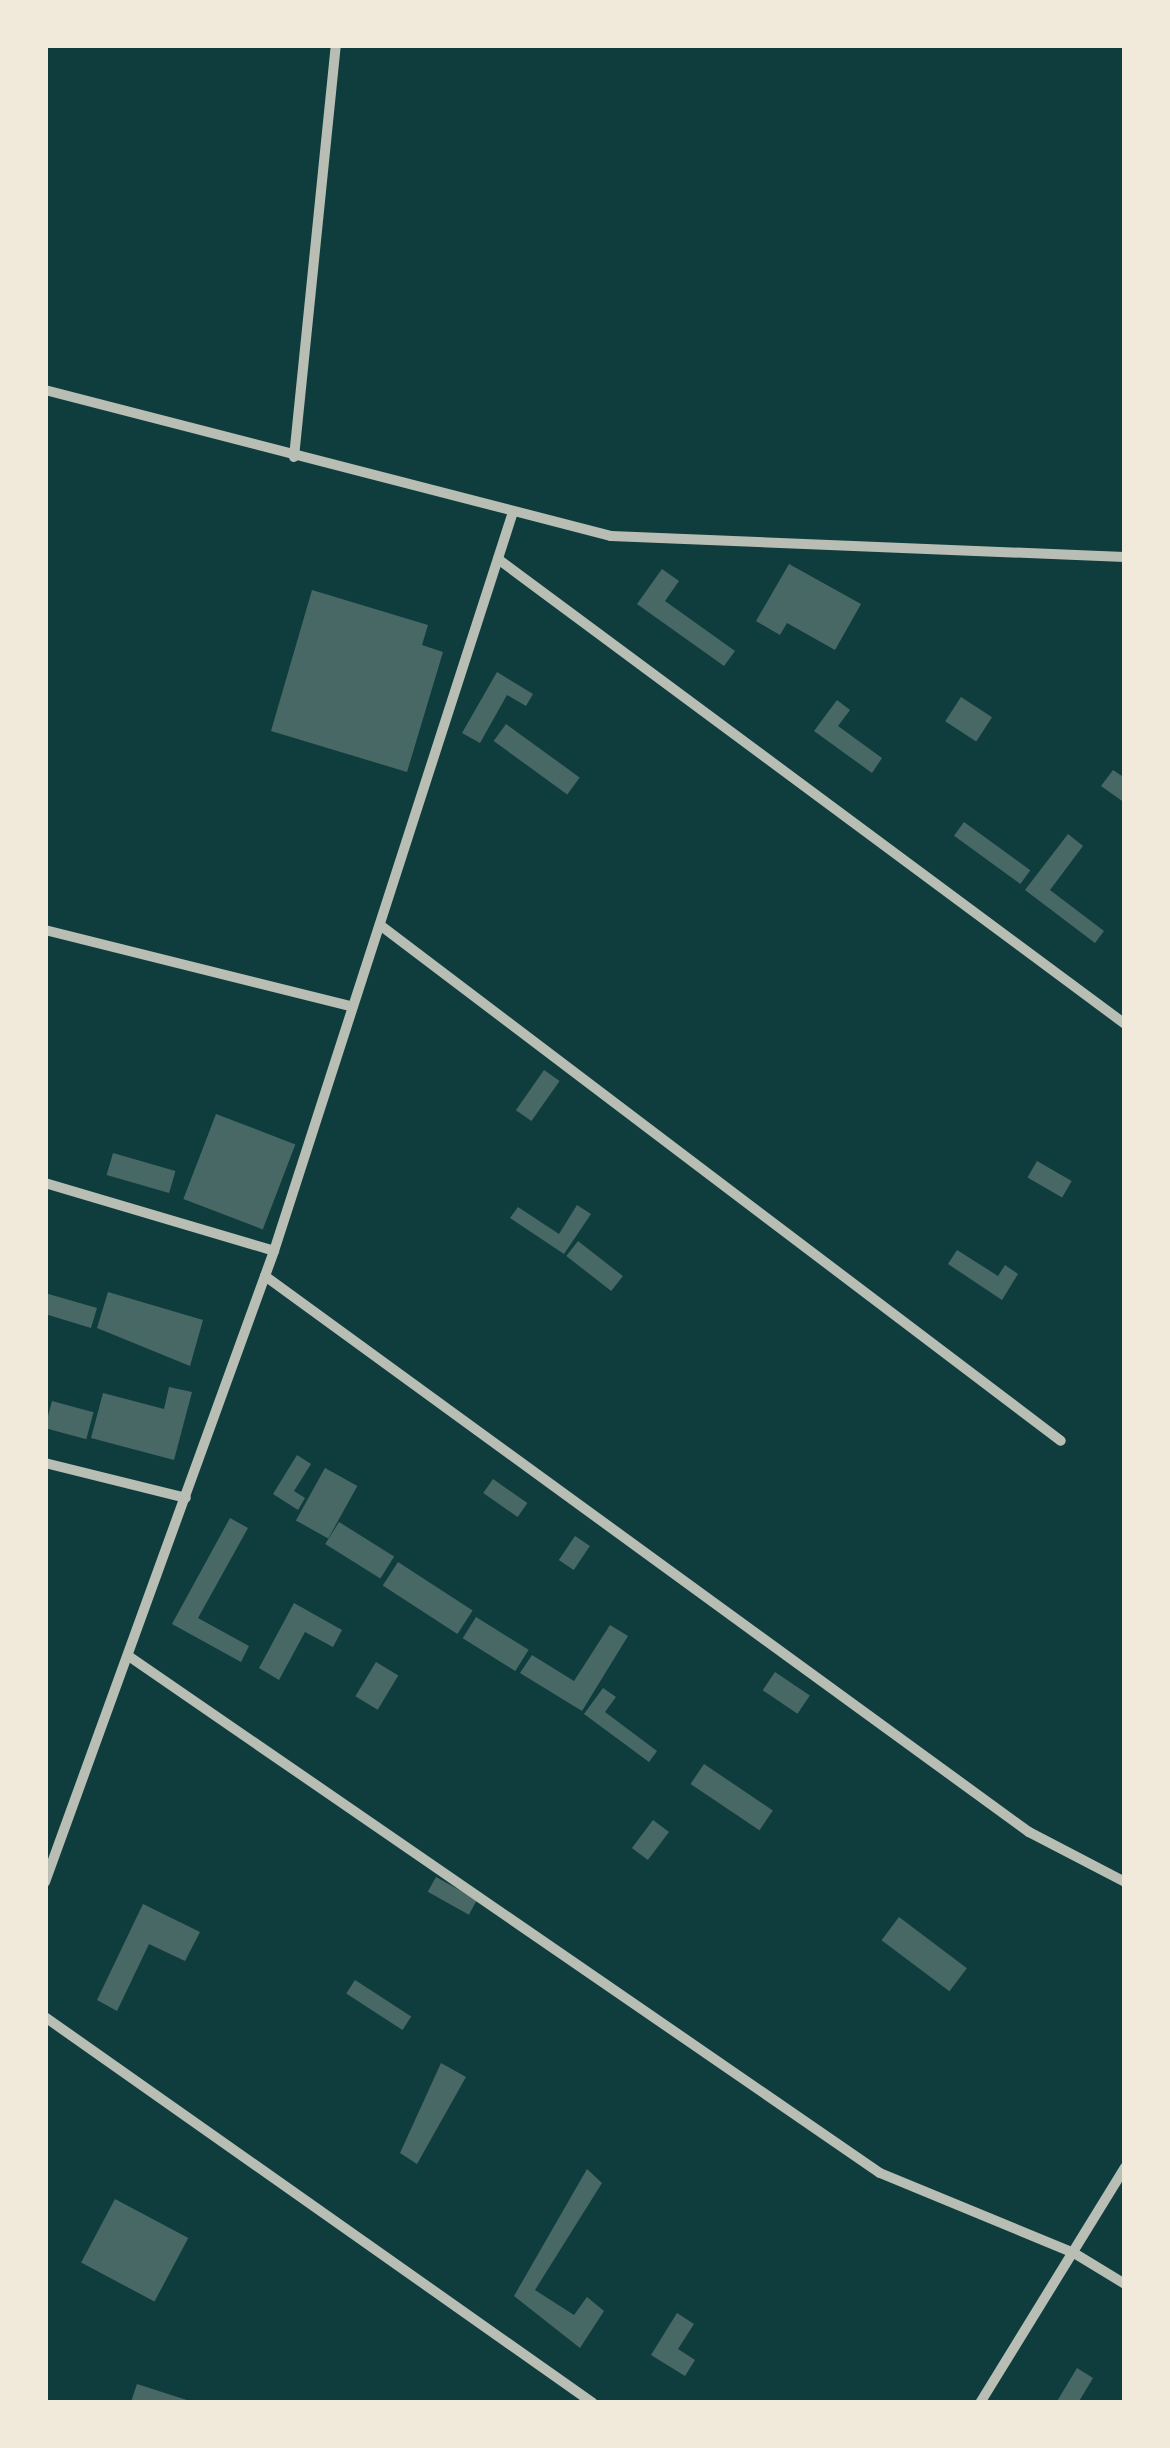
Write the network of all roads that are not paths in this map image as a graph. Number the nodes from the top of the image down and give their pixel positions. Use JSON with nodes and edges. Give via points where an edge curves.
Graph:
{"nodes":[{"id":1,"x":336,"y":45,"type":"edge"},
{"id":2,"x":45,"y":390,"type":"edge"},
{"id":3,"x":294,"y":457,"type":"junction"},
{"id":4,"x":512,"y":515,"type":"junction"},
{"id":5,"x":1125,"y":556,"type":"edge"},
{"id":6,"x":498,"y":559,"type":"junction"},
{"id":7,"x":380,"y":925,"type":"junction"},
{"id":8,"x":45,"y":930,"type":"edge"},
{"id":9,"x":353,"y":1007,"type":"junction"},
{"id":10,"x":1125,"y":1024,"type":"edge"},
{"id":11,"x":45,"y":1183,"type":"edge"},
{"id":12,"x":274,"y":1250,"type":"junction"},
{"id":13,"x":265,"y":1276,"type":"junction"},
{"id":14,"x":1061,"y":1441,"type":"dead end"},
{"id":15,"x":45,"y":1463,"type":"edge"},
{"id":16,"x":186,"y":1498,"type":"junction"},
{"id":17,"x":130,"y":1656,"type":"junction"},
{"id":18,"x":45,"y":1882,"type":"edge"},
{"id":19,"x":1125,"y":1882,"type":"edge"},
{"id":20,"x":45,"y":2017,"type":"edge"},
{"id":21,"x":1125,"y":2168,"type":"edge"},
{"id":22,"x":1074,"y":2253,"type":"junction"},
{"id":23,"x":1125,"y":2284,"type":"edge"},
{"id":24,"x":593,"y":2403,"type":"edge"},
{"id":25,"x":980,"y":2403,"type":"edge"}],
"edges":[{"from":1,"to":3,"type":"street"},
{"from":2,"to":3,"type":"street"},
{"from":3,"to":4,"type":"street"},
{"from":4,"to":5,"type":"street","via":[[611,536]]},
{"from":4,"to":6,"type":"street"},
{"from":6,"to":7,"type":"street"},
{"from":6,"to":10,"type":"street"},
{"from":7,"to":9,"type":"street"},
{"from":7,"to":14,"type":"street"},
{"from":8,"to":9,"type":"street"},
{"from":9,"to":12,"type":"street"},
{"from":11,"to":12,"type":"street"},
{"from":12,"to":13,"type":"street"},
{"from":13,"to":16,"type":"street"},
{"from":13,"to":19,"type":"street","via":[[1029,1832]]},
{"from":15,"to":16,"type":"street"},
{"from":16,"to":17,"type":"street"},
{"from":17,"to":18,"type":"street"},
{"from":17,"to":22,"type":"street","via":[[880,2174]]},
{"from":20,"to":24,"type":"street"},
{"from":21,"to":22,"type":"street"},
{"from":22,"to":23,"type":"street"},
{"from":22,"to":25,"type":"street"}]}
